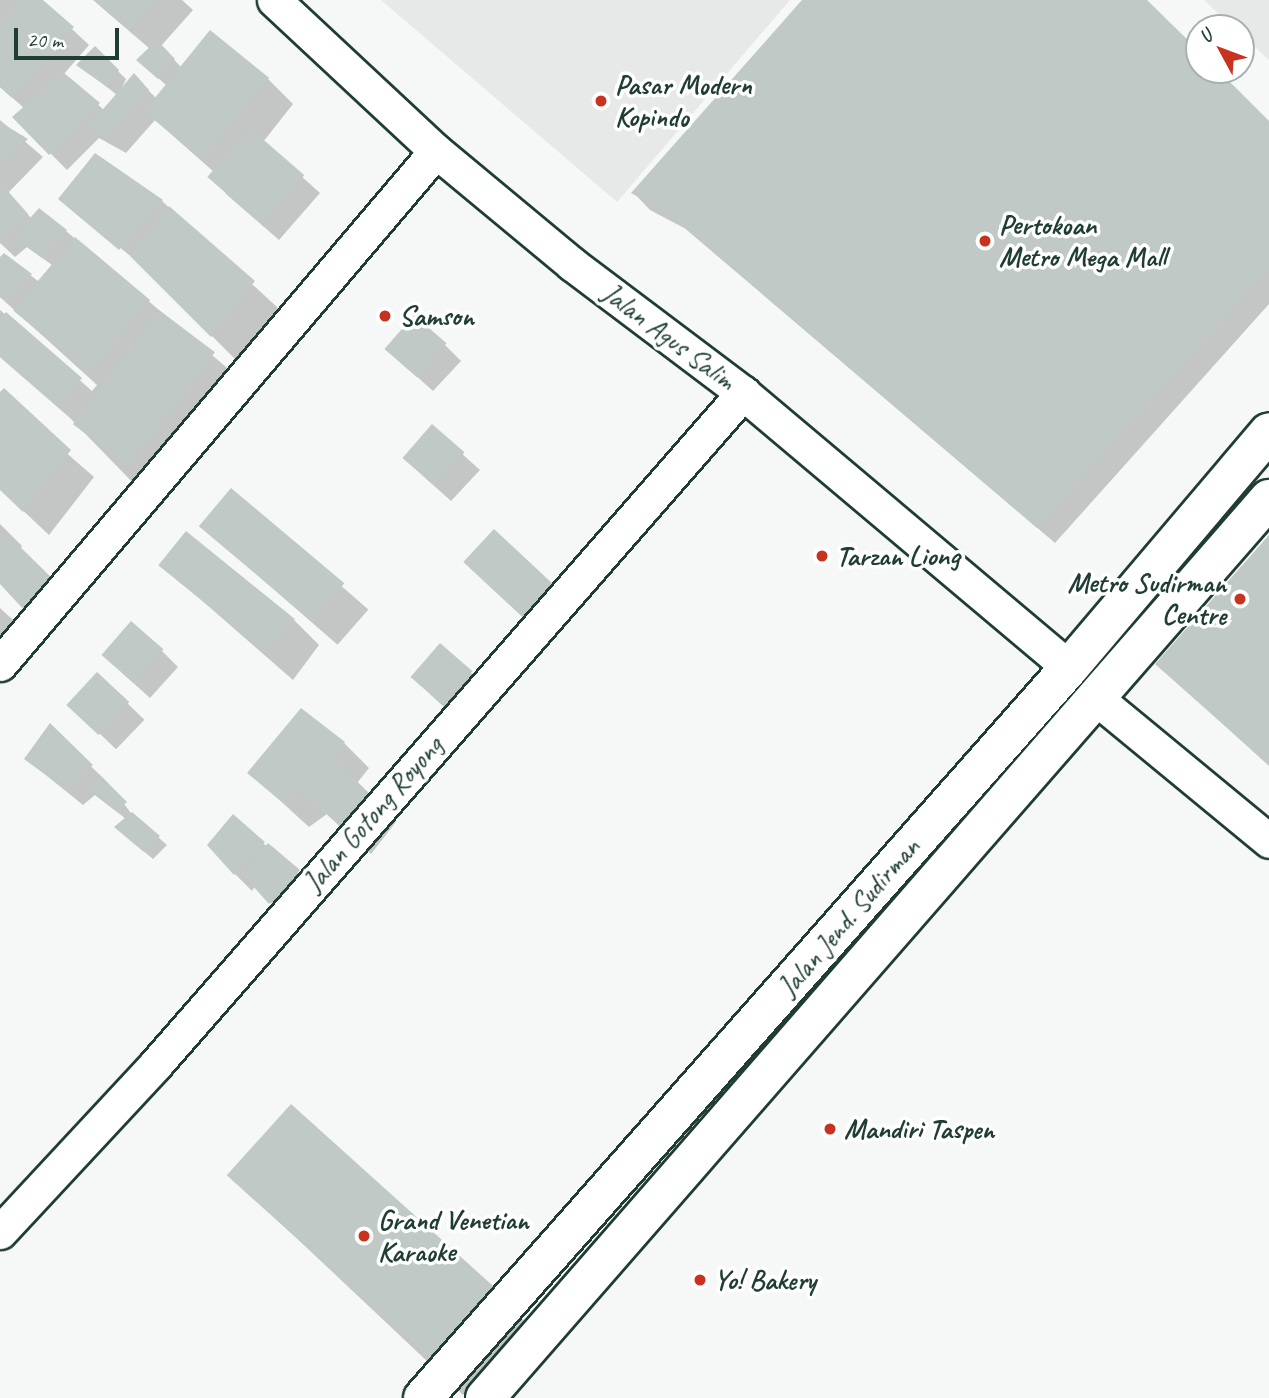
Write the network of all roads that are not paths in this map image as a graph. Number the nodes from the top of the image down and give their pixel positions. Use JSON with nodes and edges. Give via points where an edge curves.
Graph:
{"nodes":[{"id":1,"x":274,"y":0,"type":"edge"},
{"id":2,"x":436,"y":151,"type":"junction"},
{"id":3,"x":743,"y":393,"type":"junction"},
{"id":4,"x":1269,"y":432,"type":"edge"},
{"id":5,"x":1269,"y":499,"type":"edge"},
{"id":6,"x":0,"y":664,"type":"edge"},
{"id":7,"x":1069,"y":668,"type":"junction"},
{"id":8,"x":1097,"y":699,"type":"junction"},
{"id":9,"x":1269,"y":841,"type":"edge"},
{"id":10,"x":590,"y":1211,"type":"junction"},
{"id":11,"x":0,"y":1231,"type":"edge"},
{"id":12,"x":624,"y":1239,"type":"junction"},
{"id":13,"x":423,"y":1398,"type":"edge"},
{"id":14,"x":485,"y":1398,"type":"edge"}],
"edges":[{"from":1,"to":2,"type":"street","name":"Jalan Agus Salim"},
{"from":2,"to":3,"type":"street","name":"Jalan Agus Salim","via":[[572,264]]},
{"from":2,"to":6,"type":"street"},
{"from":3,"to":7,"type":"street","name":"Jalan Agus Salim"},
{"from":3,"to":11,"type":"street","name":"Jalan Gotong Royong","via":[[156,1064]]},
{"from":4,"to":7,"type":"highway","name":"Jalan Jend. Sudirman"},
{"from":5,"to":8,"type":"highway","name":"Jalan Jend. Sudirman"},
{"from":7,"to":10,"type":"highway","name":"Jalan Jend. Sudirman"},
{"from":8,"to":9,"type":"street"},
{"from":8,"to":12,"type":"highway","name":"Jalan Jend. Sudirman"},
{"from":10,"to":12,"type":"highway"},
{"from":10,"to":13,"type":"highway","name":"Jalan Jend. Sudirman"},
{"from":12,"to":14,"type":"highway","name":"Jalan Jend. Sudirman"}]}
